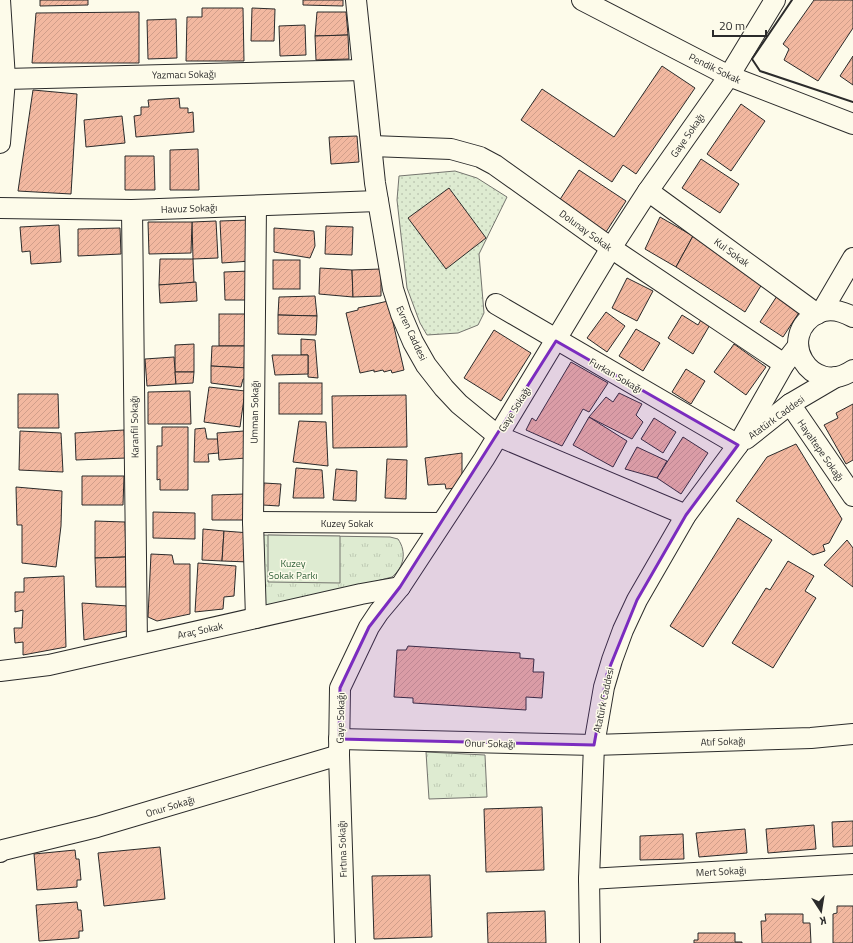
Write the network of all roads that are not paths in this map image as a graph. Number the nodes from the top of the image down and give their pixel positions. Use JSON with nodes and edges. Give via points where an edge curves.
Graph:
{"nodes":[{"id":1,"x":0,"y":0,"type":"edge"},
{"id":2,"x":356,"y":0,"type":"edge"},
{"id":3,"x":582,"y":0,"type":"edge"},
{"id":4,"x":775,"y":0,"type":"edge"},
{"id":5,"x":363,"y":70,"type":"junction"},
{"id":6,"x":729,"y":76,"type":"junction"},
{"id":7,"x":5,"y":79,"type":"junction"},
{"id":8,"x":853,"y":124,"type":"edge"},
{"id":9,"x":0,"y":143,"type":"edge"},
{"id":10,"x":372,"y":146,"type":"junction"},
{"id":11,"x":648,"y":191,"type":"junction"},
{"id":12,"x":378,"y":201,"type":"junction"},
{"id":13,"x":256,"y":206,"type":"junction"},
{"id":14,"x":0,"y":208,"type":"edge"},
{"id":15,"x":132,"y":210,"type":"junction"},
{"id":16,"x":611,"y":248,"type":"junction"},
{"id":17,"x":853,"y":258,"type":"edge"},
{"id":18,"x":853,"y":262,"type":"edge"},
{"id":19,"x":496,"y":304,"type":"dead end"},
{"id":20,"x":819,"y":312,"type":"junction"},
{"id":21,"x":848,"y":315,"type":"edge"},
{"id":22,"x":556,"y":341,"type":"junction"},
{"id":23,"x":798,"y":346,"type":"junction"},
{"id":24,"x":784,"y":364,"type":"junction"},
{"id":25,"x":845,"y":373,"type":"edge"},
{"id":26,"x":790,"y":404,"type":"junction"},
{"id":27,"x":498,"y":436,"type":"junction"},
{"id":28,"x":738,"y":445,"type":"junction"},
{"id":29,"x":853,"y":496,"type":"edge"},
{"id":30,"x":686,"y":515,"type":"junction"},
{"id":31,"x":253,"y":522,"type":"junction"},
{"id":32,"x":441,"y":523,"type":"junction"},
{"id":33,"x":400,"y":587,"type":"junction"},
{"id":34,"x":256,"y":618,"type":"junction"},
{"id":35,"x":136,"y":644,"type":"junction"},
{"id":36,"x":0,"y":671,"type":"edge"},
{"id":37,"x":853,"y":734,"type":"edge"},
{"id":38,"x":594,"y":745,"type":"junction"},
{"id":39,"x":339,"y":747,"type":"junction"},
{"id":40,"x":0,"y":852,"type":"edge"},
{"id":41,"x":853,"y":864,"type":"edge"},
{"id":42,"x":589,"y":879,"type":"junction"},
{"id":43,"x":345,"y":943,"type":"edge"},
{"id":44,"x":590,"y":943,"type":"edge"}],
"edges":[{"from":1,"to":7,"type":"street"},
{"from":2,"to":5,"type":"street","name":"Evren Caddesi"},
{"from":3,"to":6,"type":"street","name":"Pendik Sokak"},
{"from":4,"to":6,"type":"street","name":"Gaye Sokağı"},
{"from":5,"to":7,"type":"street","name":"Yazmacı Sokağı"},
{"from":5,"to":10,"type":"street","name":"Evren Caddesi"},
{"from":6,"to":8,"type":"street","name":"Pendik Sokak"},
{"from":6,"to":11,"type":"street","name":"Gaye Sokağı"},
{"from":7,"to":9,"type":"street"},
{"from":10,"to":12,"type":"street","name":"Evren Caddesi"},
{"from":10,"to":16,"type":"street","name":"Dolunay Sokak","via":[[451,149],[480,157]]},
{"from":11,"to":16,"type":"street","name":"Gaye Sokağı"},
{"from":11,"to":20,"type":"street","name":"Kul Sokak"},
{"from":12,"to":13,"type":"street","name":"Havuz Sokağı"},
{"from":12,"to":27,"type":"street","name":"Evren Caddesi","via":[[393,289],[413,342],[426,365],[444,388]]},
{"from":13,"to":15,"type":"street","name":"Havuz Sokağı"},
{"from":13,"to":31,"type":"street","name":"Umman Sokağı"},
{"from":14,"to":15,"type":"street","name":"Havuz Sokağı"},
{"from":15,"to":35,"type":"street","name":"Karanfil Sokağı"},
{"from":16,"to":22,"type":"street","name":"Gaye Sokağı"},
{"from":16,"to":24,"type":"street","name":"Dolunay Sokak"},
{"from":17,"to":20,"type":"street"},
{"from":18,"to":21,"type":"street","via":[[846,294]]},
{"from":19,"to":22,"type":"street","name":"Furkan Sokağı"},
{"from":20,"to":21,"type":"street","via":[[833,310]]},
{"from":20,"to":23,"type":"street","via":[[804,324]]},
{"from":22,"to":27,"type":"street","name":"Gaye Sokağı"},
{"from":22,"to":28,"type":"street","name":"Furkan Sokağı"},
{"from":23,"to":24,"type":"street","name":"Atatürk Caddesi"},
{"from":23,"to":25,"type":"street","via":[[805,365],[819,375],[827,377]]},
{"from":24,"to":28,"type":"street","name":"Atatürk Caddesi"},
{"from":25,"to":26,"type":"street","name":"Atatürk Caddesi"},
{"from":26,"to":28,"type":"street","name":"Atatürk Caddesi"},
{"from":26,"to":29,"type":"street","name":"Hayaltepe Sokağı"},
{"from":27,"to":30,"type":"street","name":"Evren Caddesi"},
{"from":27,"to":32,"type":"street","name":"Gaye Sokağı"},
{"from":28,"to":30,"type":"street","name":"Atatürk Caddesi"},
{"from":30,"to":38,"type":"street","name":"Atatürk Caddesi","via":[[637,600],[623,630],[607,674]]},
{"from":31,"to":32,"type":"street","name":"Kuzey Sokak"},
{"from":31,"to":34,"type":"street","name":"Umman Sokağı"},
{"from":32,"to":33,"type":"street","name":"Gaye Sokağı"},
{"from":33,"to":34,"type":"street","name":"Araç Sokak"},
{"from":33,"to":39,"type":"street","name":"Gaye Sokağı","via":[[369,627],[340,688]]},
{"from":34,"to":35,"type":"street","name":"Araç Sokak"},
{"from":35,"to":36,"type":"street","name":"Araç Sokak","via":[[49,665]]},
{"from":37,"to":38,"type":"street","name":"Atıf Sokağı","via":[[811,738]]},
{"from":38,"to":39,"type":"street","name":"Onur Sokağı"},
{"from":38,"to":42,"type":"street","name":"Atatürk Caddesi"},
{"from":39,"to":40,"type":"street","name":"Onur Sokağı","via":[[97,827]]},
{"from":39,"to":43,"type":"street","name":"Fırtına Sokağı"},
{"from":41,"to":42,"type":"street","name":"Mert Sokağı"},
{"from":42,"to":44,"type":"street","name":"Atatürk Caddesi"}]}
